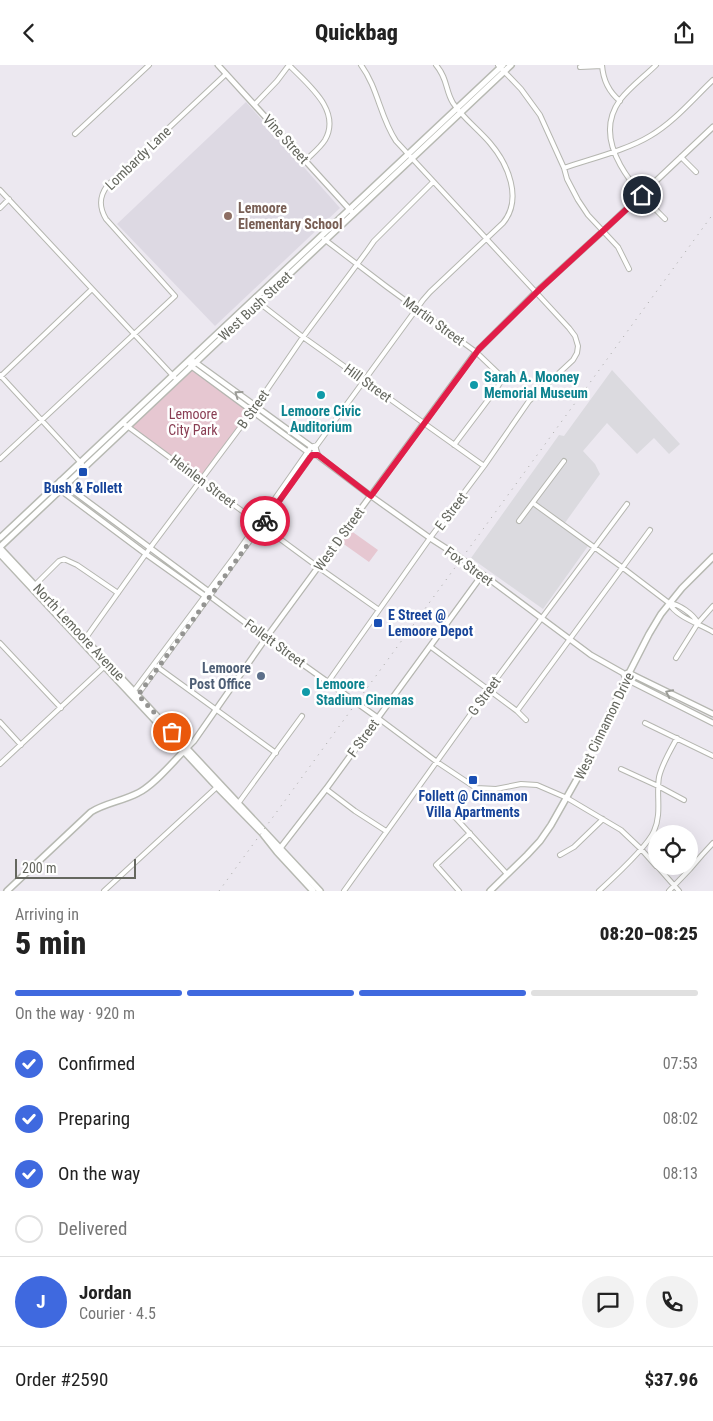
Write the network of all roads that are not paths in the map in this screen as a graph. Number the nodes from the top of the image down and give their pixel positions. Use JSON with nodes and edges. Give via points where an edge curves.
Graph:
{"nodes":[{"id":1,"x":148,"y":65,"type":"edge"},
{"id":2,"x":218,"y":65,"type":"edge"},
{"id":3,"x":289,"y":65,"type":"edge"},
{"id":4,"x":361,"y":65,"type":"edge"},
{"id":5,"x":436,"y":65,"type":"edge"},
{"id":6,"x":511,"y":65,"type":"edge"},
{"id":7,"x":602,"y":65,"type":"edge"},
{"id":8,"x":656,"y":65,"type":"edge"},
{"id":9,"x":501,"y":67,"type":"edge"},
{"id":10,"x":580,"y":67,"type":"dead end"},
{"id":11,"x":226,"y":74,"type":"junction"},
{"id":12,"x":713,"y":80,"type":"edge"},
{"id":13,"x":620,"y":101,"type":"junction"},
{"id":14,"x":255,"y":104,"type":"junction"},
{"id":15,"x":459,"y":111,"type":"junction"},
{"id":16,"x":713,"y":127,"type":"edge"},
{"id":17,"x":75,"y":134,"type":"dead end"},
{"id":18,"x":614,"y":151,"type":"junction"},
{"id":19,"x":681,"y":157,"type":"junction"},
{"id":20,"x":410,"y":158,"type":"junction"},
{"id":21,"x":306,"y":160,"type":"junction"},
{"id":22,"x":564,"y":168,"type":"junction"},
{"id":23,"x":696,"y":172,"type":"dead end"},
{"id":24,"x":433,"y":182,"type":"junction"},
{"id":25,"x":0,"y":190,"type":"edge"},
{"id":26,"x":642,"y":195,"type":"junction"},
{"id":27,"x":9,"y":199,"type":"junction"},
{"id":28,"x":0,"y":208,"type":"edge"},
{"id":29,"x":352,"y":211,"type":"junction"},
{"id":30,"x":665,"y":219,"type":"dead end"},
{"id":31,"x":603,"y":231,"type":"junction"},
{"id":32,"x":323,"y":238,"type":"junction"},
{"id":33,"x":486,"y":239,"type":"junction"},
{"id":34,"x":358,"y":264,"type":"junction"},
{"id":35,"x":629,"y":269,"type":"dead end"},
{"id":36,"x":92,"y":289,"type":"junction"},
{"id":37,"x":536,"y":292,"type":"junction"},
{"id":38,"x":256,"y":301,"type":"junction"},
{"id":39,"x":417,"y":309,"type":"junction"},
{"id":40,"x":134,"y":334,"type":"junction"},
{"id":41,"x":303,"y":337,"type":"junction"},
{"id":42,"x":476,"y":352,"type":"junction"},
{"id":43,"x":192,"y":363,"type":"junction"},
{"id":44,"x":0,"y":376,"type":"edge"},
{"id":45,"x":175,"y":378,"type":"junction"},
{"id":46,"x":364,"y":380,"type":"junction"},
{"id":47,"x":256,"y":407,"type":"junction"},
{"id":48,"x":252,"y":412,"type":"junction"},
{"id":49,"x":42,"y":420,"type":"junction"},
{"id":50,"x":424,"y":423,"type":"junction"},
{"id":51,"x":126,"y":424,"type":"junction"},
{"id":52,"x":454,"y":445,"type":"junction"},
{"id":53,"x":314,"y":451,"type":"junction"},
{"id":54,"x":0,"y":459,"type":"edge"},
{"id":55,"x":564,"y":461,"type":"dead end"},
{"id":56,"x":82,"y":464,"type":"junction"},
{"id":57,"x":484,"y":466,"type":"junction"},
{"id":58,"x":201,"y":480,"type":"junction"},
{"id":59,"x":62,"y":483,"type":"junction"},
{"id":60,"x":57,"y":488,"type":"junction"},
{"id":61,"x":371,"y":496,"type":"junction"},
{"id":62,"x":532,"y":503,"type":"junction"},
{"id":63,"x":627,"y":504,"type":"dead end"},
{"id":64,"x":519,"y":521,"type":"dead end"},
{"id":65,"x":260,"y":524,"type":"junction"},
{"id":66,"x":650,"y":530,"type":"dead end"},
{"id":67,"x":0,"y":538,"type":"edge"},
{"id":68,"x":430,"y":538,"type":"junction"},
{"id":69,"x":594,"y":547,"type":"junction"},
{"id":70,"x":0,"y":548,"type":"edge"},
{"id":71,"x":150,"y":548,"type":"junction"},
{"id":72,"x":146,"y":554,"type":"junction"},
{"id":73,"x":0,"y":555,"type":"edge"},
{"id":74,"x":713,"y":557,"type":"edge"},
{"id":75,"x":318,"y":567,"type":"junction"},
{"id":76,"x":623,"y":568,"type":"junction"},
{"id":77,"x":482,"y":575,"type":"junction"},
{"id":78,"x":33,"y":586,"type":"junction"},
{"id":79,"x":118,"y":593,"type":"junction"},
{"id":80,"x":208,"y":594,"type":"junction"},
{"id":81,"x":669,"y":603,"type":"junction"},
{"id":82,"x":713,"y":606,"type":"edge"},
{"id":83,"x":380,"y":610,"type":"junction"},
{"id":84,"x":542,"y":618,"type":"junction"},
{"id":85,"x":698,"y":623,"type":"junction"},
{"id":86,"x":713,"y":632,"type":"edge"},
{"id":87,"x":266,"y":638,"type":"junction"},
{"id":88,"x":84,"y":640,"type":"junction"},
{"id":89,"x":571,"y":640,"type":"junction"},
{"id":90,"x":0,"y":643,"type":"edge"},
{"id":91,"x":431,"y":647,"type":"junction"},
{"id":92,"x":676,"y":658,"type":"dead end"},
{"id":93,"x":106,"y":665,"type":"junction"},
{"id":94,"x":156,"y":666,"type":"junction"},
{"id":95,"x":623,"y":673,"type":"junction"},
{"id":96,"x":630,"y":673,"type":"junction"},
{"id":97,"x":626,"y":679,"type":"junction"},
{"id":98,"x":328,"y":681,"type":"junction"},
{"id":99,"x":488,"y":689,"type":"junction"},
{"id":100,"x":134,"y":695,"type":"junction"},
{"id":101,"x":60,"y":708,"type":"junction"},
{"id":102,"x":216,"y":709,"type":"junction"},
{"id":103,"x":518,"y":711,"type":"junction"},
{"id":104,"x":713,"y":714,"type":"edge"},
{"id":105,"x":302,"y":716,"type":"dead end"},
{"id":106,"x":378,"y":718,"type":"junction"},
{"id":107,"x":526,"y":720,"type":"dead end"},
{"id":108,"x":0,"y":722,"type":"edge"},
{"id":109,"x":645,"y":723,"type":"dead end"},
{"id":110,"x":713,"y":723,"type":"edge"},
{"id":111,"x":677,"y":738,"type":"junction"},
{"id":112,"x":21,"y":745,"type":"junction"},
{"id":113,"x":186,"y":750,"type":"junction"},
{"id":114,"x":276,"y":753,"type":"junction"},
{"id":115,"x":713,"y":756,"type":"edge"},
{"id":116,"x":437,"y":762,"type":"junction"},
{"id":117,"x":0,"y":764,"type":"edge"},
{"id":118,"x":621,"y":769,"type":"dead end"},
{"id":119,"x":218,"y":786,"type":"junction"},
{"id":120,"x":658,"y":786,"type":"junction"},
{"id":121,"x":326,"y":789,"type":"junction"},
{"id":122,"x":567,"y":798,"type":"junction"},
{"id":123,"x":684,"y":800,"type":"dead end"},
{"id":124,"x":237,"y":805,"type":"junction"},
{"id":125,"x":444,"y":813,"type":"dead end"},
{"id":126,"x":603,"y":819,"type":"junction"},
{"id":127,"x":386,"y":831,"type":"junction"},
{"id":128,"x":470,"y":833,"type":"junction"},
{"id":129,"x":713,"y":843,"type":"edge"},
{"id":130,"x":642,"y":849,"type":"junction"},
{"id":131,"x":279,"y":850,"type":"junction"},
{"id":132,"x":560,"y":855,"type":"dead end"},
{"id":133,"x":648,"y":856,"type":"edge"},
{"id":134,"x":507,"y":875,"type":"junction"},
{"id":135,"x":665,"y":875,"type":"edge"},
{"id":136,"x":674,"y":885,"type":"junction"},
{"id":137,"x":7,"y":891,"type":"edge"},
{"id":138,"x":104,"y":891,"type":"edge"},
{"id":139,"x":313,"y":891,"type":"edge"},
{"id":140,"x":320,"y":891,"type":"edge"},
{"id":141,"x":344,"y":891,"type":"edge"},
{"id":142,"x":459,"y":891,"type":"edge"},
{"id":143,"x":490,"y":891,"type":"edge"},
{"id":144,"x":599,"y":891,"type":"edge"},
{"id":145,"x":668,"y":891,"type":"edge"},
{"id":146,"x":679,"y":891,"type":"edge"}],
"edges":[{"from":1,"to":17,"type":"street"},
{"from":2,"to":11,"type":"street","name":"Vine Street"},
{"from":3,"to":14,"type":"street"},
{"from":3,"to":21,"type":"street","via":[[320,99],[328,113],[324,141]]},
{"from":4,"to":20,"type":"street","via":[[372,84],[391,134]]},
{"from":5,"to":15,"type":"street"},
{"from":6,"to":9,"type":"main road","name":"West Bush Street"},
{"from":7,"to":10,"type":"street"},
{"from":7,"to":13,"type":"street","via":[[607,85]]},
{"from":8,"to":13,"type":"street"},
{"from":9,"to":15,"type":"main road","name":"West Bush Street"},
{"from":9,"to":22,"type":"street","via":[[540,115]]},
{"from":11,"to":14,"type":"street","name":"Vine Street"},
{"from":11,"to":40,"type":"street","name":"Lombardy Lane","via":[[107,186],[101,198],[100,206],[106,219],[175,296]]},
{"from":12,"to":18,"type":"street","via":[[663,127],[641,141]]},
{"from":13,"to":18,"type":"street","via":[[611,126]]},
{"from":14,"to":21,"type":"street","name":"Vine Street"},
{"from":15,"to":20,"type":"main road","name":"West Bush Street"},
{"from":15,"to":33,"type":"street","via":[[488,141],[503,163],[514,198],[509,215]]},
{"from":16,"to":19,"type":"street","name":"West D Street"},
{"from":18,"to":22,"type":"street"},
{"from":18,"to":26,"type":"street","via":[[626,175]]},
{"from":19,"to":23,"type":"street"},
{"from":19,"to":26,"type":"street","name":"West D Street"},
{"from":20,"to":24,"type":"street"},
{"from":20,"to":29,"type":"main road","name":"West Bush Street"},
{"from":21,"to":29,"type":"street","name":"Vine Street"},
{"from":22,"to":31,"type":"street","via":[[578,200]]},
{"from":24,"to":33,"type":"street"},
{"from":24,"to":34,"type":"street","name":"B Street","via":[[374,241]]},
{"from":25,"to":27,"type":"street"},
{"from":26,"to":30,"type":"street"},
{"from":26,"to":31,"type":"street","name":"West D Street"},
{"from":27,"to":28,"type":"street"},
{"from":27,"to":36,"type":"street"},
{"from":29,"to":32,"type":"main road","name":"West Bush Street"},
{"from":31,"to":35,"type":"street","via":[[618,247]]},
{"from":31,"to":37,"type":"street","name":"West D Street"},
{"from":32,"to":34,"type":"street","name":"Martin Street"},
{"from":32,"to":38,"type":"main road","name":"West Bush Street"},
{"from":33,"to":37,"type":"street"},
{"from":33,"to":39,"type":"street","via":[[430,292]]},
{"from":34,"to":39,"type":"street","name":"Martin Street"},
{"from":34,"to":41,"type":"street","name":"B Street"},
{"from":36,"to":40,"type":"street"},
{"from":36,"to":44,"type":"street"},
{"from":37,"to":42,"type":"street","name":"West D Street"},
{"from":37,"to":57,"type":"street","name":"E Street","via":[[575,336],[577,353],[571,363],[529,401]]},
{"from":38,"to":41,"type":"street","name":"Hill Street"},
{"from":38,"to":43,"type":"main road","name":"West Bush Street"},
{"from":39,"to":42,"type":"street","name":"Martin Street"},
{"from":39,"to":46,"type":"street"},
{"from":40,"to":45,"type":"street"},
{"from":40,"to":49,"type":"street"},
{"from":41,"to":46,"type":"street","name":"Hill Street"},
{"from":41,"to":47,"type":"street","name":"B Street"},
{"from":42,"to":50,"type":"street","name":"West D Street"},
{"from":42,"to":52,"type":"street","name":"Martin Street","via":[[501,375],[502,381]]},
{"from":43,"to":45,"type":"main road","name":"West Bush Street"},
{"from":47,"to":43,"type":"street","name":"Fox Street","one_way":true},
{"from":43,"to":48,"type":"street","name":"Fox Street"},
{"from":44,"to":49,"type":"street"},
{"from":45,"to":51,"type":"main road","name":"West Bush Street"},
{"from":46,"to":50,"type":"street","name":"Hill Street"},
{"from":46,"to":53,"type":"street"},
{"from":47,"to":48,"type":"street","name":"B Street"},
{"from":47,"to":53,"type":"street","name":"Fox Street"},
{"from":48,"to":53,"type":"street","name":"Fox Street"},
{"from":48,"to":58,"type":"street","name":"B Street"},
{"from":49,"to":54,"type":"street"},
{"from":49,"to":56,"type":"street"},
{"from":50,"to":52,"type":"street","name":"Hill Street"},
{"from":50,"to":61,"type":"street","name":"West D Street"},
{"from":51,"to":56,"type":"main road","name":"West Bush Street"},
{"from":51,"to":58,"type":"street","name":"Heinlen Street"},
{"from":52,"to":57,"type":"street","name":"Hill Street"},
{"from":53,"to":61,"type":"street","name":"Fox Street"},
{"from":53,"to":65,"type":"street"},
{"from":55,"to":62,"type":"street"},
{"from":56,"to":59,"type":"main road","name":"West Bush Street"},
{"from":57,"to":68,"type":"street","name":"E Street"},
{"from":58,"to":65,"type":"street","name":"Heinlen Street"},
{"from":58,"to":71,"type":"street","name":"B Street"},
{"from":59,"to":60,"type":"main road","name":"West Bush Street"},
{"from":59,"to":71,"type":"street","name":"Follett Street"},
{"from":60,"to":67,"type":"main road","name":"West Bush Street"},
{"from":60,"to":70,"type":"main road","name":"West Bush Street"},
{"from":60,"to":72,"type":"street","name":"Follett Street"},
{"from":61,"to":68,"type":"street","name":"Fox Street"},
{"from":61,"to":75,"type":"street","name":"West D Street"},
{"from":62,"to":64,"type":"street"},
{"from":62,"to":69,"type":"street"},
{"from":63,"to":69,"type":"street","name":"G Street"},
{"from":65,"to":75,"type":"street","name":"Heinlen Street"},
{"from":65,"to":80,"type":"street"},
{"from":66,"to":76,"type":"street"},
{"from":68,"to":77,"type":"street","name":"Fox Street"},
{"from":68,"to":83,"type":"street","name":"E Street"},
{"from":69,"to":76,"type":"street"},
{"from":69,"to":84,"type":"street","name":"G Street"},
{"from":70,"to":78,"type":"main road","name":"North Lemoore Avenue"},
{"from":71,"to":72,"type":"street","name":"B Street"},
{"from":71,"to":80,"type":"street","name":"Follett Street"},
{"from":72,"to":79,"type":"street","name":"B Street"},
{"from":72,"to":80,"type":"street","name":"Follett Street"},
{"from":73,"to":78,"type":"main road","name":"North Lemoore Avenue"},
{"from":74,"to":81,"type":"main road","name":"West Cinnamon Drive"},
{"from":75,"to":83,"type":"street","name":"Heinlen Street"},
{"from":75,"to":87,"type":"street","name":"West D Street"},
{"from":76,"to":81,"type":"street"},
{"from":76,"to":89,"type":"street"},
{"from":77,"to":84,"type":"street","name":"Fox Street"},
{"from":77,"to":91,"type":"street","name":"F Street"},
{"from":78,"to":79,"type":"street","via":[[64,559]]},
{"from":78,"to":88,"type":"main road","name":"North Lemoore Avenue"},
{"from":79,"to":88,"type":"street","name":"B Street"},
{"from":80,"to":87,"type":"street","name":"Follett Street"},
{"from":80,"to":94,"type":"street"},
{"from":81,"to":85,"type":"street","via":[[678,613]]},
{"from":81,"to":96,"type":"main road","name":"West Cinnamon Drive"},
{"from":82,"to":85,"type":"street"},
{"from":83,"to":98,"type":"street","name":"E Street"},
{"from":84,"to":89,"type":"street","name":"Fox Street"},
{"from":84,"to":99,"type":"street","name":"G Street"},
{"from":85,"to":86,"type":"street"},
{"from":85,"to":92,"type":"street"},
{"from":87,"to":98,"type":"street","name":"Follett Street"},
{"from":87,"to":102,"type":"street","name":"West D Street"},
{"from":88,"to":93,"type":"main road","name":"North Lemoore Avenue"},
{"from":89,"to":95,"type":"street","name":"Fox Street"},
{"from":89,"to":103,"type":"street"},
{"from":90,"to":101,"type":"street"},
{"from":91,"to":99,"type":"street"},
{"from":91,"to":106,"type":"street","name":"F Street"},
{"from":93,"to":100,"type":"main road","name":"North Lemoore Avenue"},
{"from":93,"to":101,"type":"street"},
{"from":94,"to":100,"type":"street"},
{"from":94,"to":102,"type":"street"},
{"from":95,"to":96,"type":"street","name":"Fox Street"},
{"from":95,"to":97,"type":"street"},
{"from":96,"to":97,"type":"main road","name":"West Cinnamon Drive"},
{"from":104,"to":96,"type":"street","name":"Fox Street","one_way":true},
{"from":97,"to":110,"type":"street"},
{"from":97,"to":122,"type":"main road","name":"West Cinnamon Drive"},
{"from":98,"to":106,"type":"street","name":"Follett Street"},
{"from":99,"to":103,"type":"street"},
{"from":99,"to":116,"type":"street","name":"G Street"},
{"from":100,"to":113,"type":"main road","name":"North Lemoore Avenue"},
{"from":101,"to":112,"type":"street"},
{"from":102,"to":113,"type":"street","name":"West D Street"},
{"from":102,"to":114,"type":"street"},
{"from":103,"to":107,"type":"street"},
{"from":105,"to":114,"type":"street"},
{"from":106,"to":116,"type":"street","name":"Follett Street"},
{"from":106,"to":121,"type":"street","name":"F Street"},
{"from":108,"to":112,"type":"street"},
{"from":109,"to":111,"type":"street"},
{"from":111,"to":115,"type":"street"},
{"from":111,"to":120,"type":"street","via":[[664,763]]},
{"from":112,"to":117,"type":"street"},
{"from":113,"to":119,"type":"main road","name":"North Lemoore Avenue"},
{"from":113,"to":137,"type":"main road","via":[[142,791],[102,806],[86,817]]},
{"from":114,"to":124,"type":"street"},
{"from":116,"to":122,"type":"street","name":"Follett Street","via":[[476,788],[537,785]]},
{"from":116,"to":127,"type":"street","name":"G Street"},
{"from":118,"to":120,"type":"street"},
{"from":119,"to":124,"type":"main road","name":"North Lemoore Avenue"},
{"from":119,"to":138,"type":"street"},
{"from":120,"to":123,"type":"street"},
{"from":120,"to":130,"type":"street","via":[[657,822]]},
{"from":121,"to":127,"type":"street"},
{"from":121,"to":131,"type":"street","name":"F Street"},
{"from":122,"to":126,"type":"street","name":"Follett Street"},
{"from":122,"to":134,"type":"main road","name":"West Cinnamon Drive","via":[[540,841]]},
{"from":124,"to":131,"type":"main road","name":"North Lemoore Avenue"},
{"from":125,"to":128,"type":"street","via":[[453,815]]},
{"from":126,"to":130,"type":"street","name":"Follett Street","via":[[627,834]]},
{"from":126,"to":132,"type":"street","via":[[578,845]]},
{"from":127,"to":141,"type":"street","name":"G Street"},
{"from":128,"to":134,"type":"street"},
{"from":128,"to":142,"type":"street","via":[[436,865]]},
{"from":129,"to":136,"type":"street"},
{"from":130,"to":133,"type":"street","name":"Follett Street"},
{"from":130,"to":144,"type":"street"},
{"from":131,"to":139,"type":"main road","name":"North Lemoore Avenue"},
{"from":131,"to":140,"type":"main road","name":"North Lemoore Avenue"},
{"from":134,"to":143,"type":"main road","name":"West Cinnamon Drive"},
{"from":135,"to":136,"type":"street","name":"Follett Street"},
{"from":136,"to":145,"type":"street"},
{"from":136,"to":146,"type":"street","name":"Follett Street"}]}
